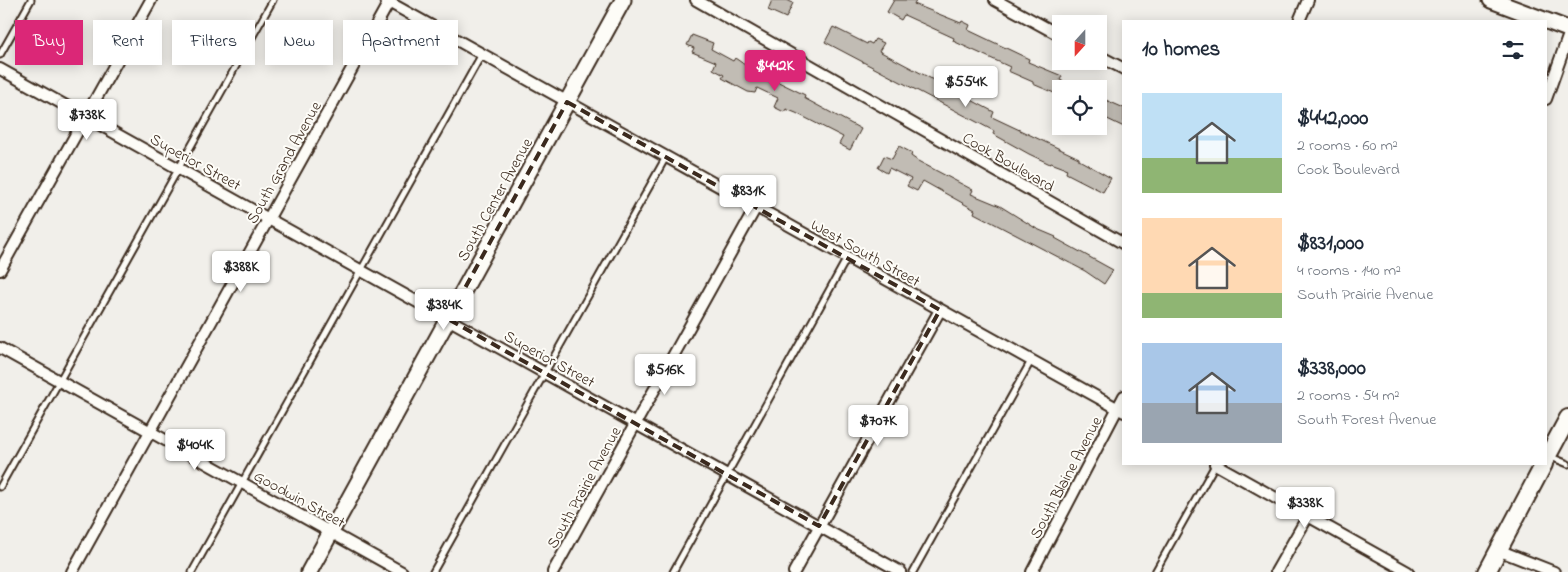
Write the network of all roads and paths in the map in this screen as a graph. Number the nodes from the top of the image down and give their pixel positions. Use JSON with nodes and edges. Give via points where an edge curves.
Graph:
{"nodes":[{"id":1,"x":31,"y":0,"type":"edge"},
{"id":2,"x":151,"y":0,"type":"edge"},
{"id":3,"x":273,"y":0,"type":"edge"},
{"id":4,"x":623,"y":0,"type":"edge"},
{"id":5,"x":696,"y":0,"type":"edge"},
{"id":6,"x":995,"y":0,"type":"edge"},
{"id":7,"x":1308,"y":0,"type":"edge"},
{"id":8,"x":387,"y":1,"type":"edge"},
{"id":9,"x":1501,"y":2,"type":"edge"},
{"id":10,"x":1299,"y":20,"type":"edge"},
{"id":11,"x":1546,"y":20,"type":"edge"},
{"id":12,"x":1547,"y":21,"type":"edge"},
{"id":13,"x":1568,"y":29,"type":"edge"},
{"id":14,"x":1052,"y":31,"type":"edge"},
{"id":15,"x":1568,"y":37,"type":"edge"},
{"id":16,"x":482,"y":54,"type":"junction"},
{"id":17,"x":0,"y":55,"type":"edge"},
{"id":18,"x":1108,"y":61,"type":"edge"},
{"id":19,"x":1122,"y":68,"type":"edge"},
{"id":20,"x":0,"y":69,"type":"edge"},
{"id":21,"x":1547,"y":96,"type":"edge"},
{"id":22,"x":567,"y":102,"type":"junction"},
{"id":23,"x":86,"y":117,"type":"junction"},
{"id":24,"x":666,"y":157,"type":"junction"},
{"id":25,"x":178,"y":168,"type":"junction"},
{"id":26,"x":756,"y":207,"type":"junction"},
{"id":27,"x":269,"y":219,"type":"junction"},
{"id":28,"x":1122,"y":243,"type":"edge"},
{"id":29,"x":847,"y":258,"type":"junction"},
{"id":30,"x":0,"y":270,"type":"edge"},
{"id":31,"x":361,"y":270,"type":"junction"},
{"id":32,"x":940,"y":310,"type":"junction"},
{"id":33,"x":448,"y":319,"type":"junction"},
{"id":34,"x":0,"y":348,"type":"edge"},
{"id":35,"x":1031,"y":361,"type":"junction"},
{"id":36,"x":545,"y":373,"type":"junction"},
{"id":37,"x":59,"y":381,"type":"junction"},
{"id":38,"x":1121,"y":410,"type":"edge"},
{"id":39,"x":1568,"y":418,"type":"edge"},
{"id":40,"x":636,"y":424,"type":"junction"},
{"id":41,"x":150,"y":432,"type":"junction"},
{"id":42,"x":1547,"y":457,"type":"edge"},
{"id":43,"x":1547,"y":459,"type":"edge"},
{"id":44,"x":1568,"y":464,"type":"edge"},
{"id":45,"x":1214,"y":465,"type":"edge"},
{"id":46,"x":1217,"y":465,"type":"edge"},
{"id":47,"x":1543,"y":465,"type":"edge"},
{"id":48,"x":727,"y":475,"type":"junction"},
{"id":49,"x":242,"y":483,"type":"junction"},
{"id":50,"x":0,"y":486,"type":"edge"},
{"id":51,"x":1308,"y":516,"type":"junction"},
{"id":52,"x":819,"y":526,"type":"junction"},
{"id":53,"x":331,"y":532,"type":"junction"},
{"id":54,"x":1498,"y":550,"type":"junction"},
{"id":55,"x":1396,"y":569,"type":"edge"},
{"id":56,"x":72,"y":572,"type":"edge"},
{"id":57,"x":192,"y":572,"type":"edge"},
{"id":58,"x":309,"y":572,"type":"edge"},
{"id":59,"x":402,"y":572,"type":"edge"},
{"id":60,"x":433,"y":572,"type":"edge"},
{"id":61,"x":553,"y":572,"type":"edge"},
{"id":62,"x":673,"y":572,"type":"edge"},
{"id":63,"x":794,"y":572,"type":"edge"},
{"id":64,"x":901,"y":572,"type":"edge"},
{"id":65,"x":913,"y":572,"type":"edge"},
{"id":66,"x":1032,"y":572,"type":"edge"},
{"id":67,"x":1155,"y":572,"type":"edge"},
{"id":68,"x":1276,"y":572,"type":"edge"},
{"id":69,"x":1408,"y":572,"type":"edge"},
{"id":70,"x":1487,"y":572,"type":"edge"},
{"id":71,"x":1554,"y":572,"type":"edge"}],
"edges":[{"from":1,"to":17,"type":"lane"},
{"from":2,"to":23,"type":"street"},
{"from":3,"to":25,"type":"lane"},
{"from":4,"to":22,"type":"street","name":"South Center Avenue"},
{"from":5,"to":28,"type":"street","name":"Cook Boulevard"},
{"from":6,"to":14,"type":"street"},
{"from":7,"to":10,"type":"street"},
{"from":8,"to":16,"type":"street","name":"West South Street"},
{"from":8,"to":27,"type":"street","name":"South Grand Avenue"},
{"from":9,"to":11,"type":"street"},
{"from":12,"to":13,"type":"street"},
{"from":15,"to":21,"type":"street"},
{"from":16,"to":22,"type":"street","name":"West South Street"},
{"from":16,"to":31,"type":"lane"},
{"from":18,"to":19,"type":"street"},
{"from":20,"to":23,"type":"street","name":"Superior Street"},
{"from":22,"to":24,"type":"street","name":"West South Street"},
{"from":22,"to":33,"type":"street","name":"South Center Avenue"},
{"from":23,"to":25,"type":"street","name":"Superior Street"},
{"from":23,"to":30,"type":"street"},
{"from":24,"to":26,"type":"street","name":"West South Street"},
{"from":24,"to":36,"type":"lane"},
{"from":25,"to":27,"type":"street","name":"Superior Street"},
{"from":25,"to":37,"type":"lane"},
{"from":26,"to":29,"type":"street","name":"West South Street"},
{"from":26,"to":40,"type":"street","name":"South Prairie Avenue"},
{"from":27,"to":31,"type":"street","name":"Superior Street"},
{"from":27,"to":41,"type":"street","name":"South Grand Avenue"},
{"from":29,"to":32,"type":"street","name":"West South Street"},
{"from":29,"to":48,"type":"lane"},
{"from":31,"to":33,"type":"street","name":"Superior Street"},
{"from":31,"to":49,"type":"lane"},
{"from":32,"to":35,"type":"street","name":"West South Street"},
{"from":32,"to":52,"type":"street"},
{"from":33,"to":36,"type":"street","name":"Superior Street"},
{"from":33,"to":53,"type":"street","name":"South Center Avenue"},
{"from":34,"to":37,"type":"street","name":"Goodwin Street"},
{"from":35,"to":38,"type":"street","name":"West South Street"},
{"from":35,"to":65,"type":"lane"},
{"from":36,"to":40,"type":"street","name":"Superior Street"},
{"from":36,"to":60,"type":"lane"},
{"from":37,"to":41,"type":"street","name":"Goodwin Street"},
{"from":37,"to":50,"type":"lane"},
{"from":38,"to":66,"type":"street","name":"South Blaine Avenue"},
{"from":39,"to":42,"type":"main road"},
{"from":40,"to":48,"type":"street","name":"Superior Street"},
{"from":40,"to":61,"type":"street","name":"South Prairie Avenue"},
{"from":41,"to":49,"type":"street","name":"Goodwin Street"},
{"from":41,"to":56,"type":"street","name":"South Grand Avenue"},
{"from":43,"to":44,"type":"lane"},
{"from":45,"to":67,"type":"lane"},
{"from":46,"to":51,"type":"street"},
{"from":47,"to":54,"type":"main road"},
{"from":48,"to":52,"type":"street","name":"Superior Street"},
{"from":48,"to":62,"type":"lane"},
{"from":49,"to":53,"type":"street","name":"Goodwin Street"},
{"from":49,"to":57,"type":"lane"},
{"from":51,"to":55,"type":"street"},
{"from":51,"to":68,"type":"street"},
{"from":52,"to":63,"type":"street"},
{"from":52,"to":64,"type":"street","name":"Superior Street"},
{"from":53,"to":58,"type":"street","name":"South Center Avenue"},
{"from":53,"to":59,"type":"street","name":"Goodwin Street"},
{"from":54,"to":70,"type":"main road"},
{"from":54,"to":71,"type":"street"},
{"from":55,"to":69,"type":"street"}]}
